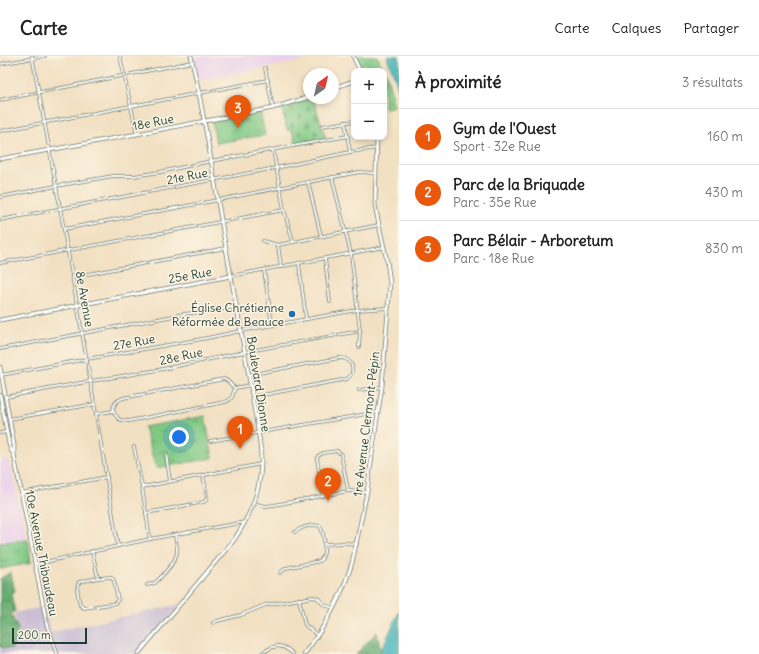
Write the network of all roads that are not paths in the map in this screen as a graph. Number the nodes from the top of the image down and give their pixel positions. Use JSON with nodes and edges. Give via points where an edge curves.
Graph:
{"nodes":[{"id":1,"x":45,"y":56,"type":"edge"},
{"id":2,"x":120,"y":56,"type":"edge"},
{"id":3,"x":191,"y":56,"type":"edge"},
{"id":4,"x":353,"y":56,"type":"edge"},
{"id":5,"x":32,"y":57,"type":"edge"},
{"id":6,"x":192,"y":62,"type":"junction"},
{"id":7,"x":0,"y":64,"type":"edge"},
{"id":8,"x":265,"y":68,"type":"dead end"},
{"id":9,"x":359,"y":68,"type":"edge"},
{"id":10,"x":124,"y":76,"type":"junction"},
{"id":11,"x":268,"y":80,"type":"junction"},
{"id":12,"x":351,"y":82,"type":"edge"},
{"id":13,"x":339,"y":86,"type":"edge"},
{"id":14,"x":39,"y":93,"type":"junction"},
{"id":15,"x":198,"y":94,"type":"junction"},
{"id":16,"x":303,"y":99,"type":"edge"},
{"id":17,"x":0,"y":100,"type":"edge"},
{"id":18,"x":131,"y":107,"type":"junction"},
{"id":19,"x":273,"y":108,"type":"junction"},
{"id":20,"x":204,"y":121,"type":"junction"},
{"id":21,"x":351,"y":121,"type":"edge"},
{"id":22,"x":345,"y":122,"type":"junction"},
{"id":23,"x":45,"y":123,"type":"junction"},
{"id":24,"x":322,"y":126,"type":"dead end"},
{"id":25,"x":0,"y":131,"type":"edge"},
{"id":26,"x":137,"y":134,"type":"junction"},
{"id":27,"x":348,"y":136,"type":"junction"},
{"id":28,"x":377,"y":140,"type":"edge"},
{"id":29,"x":377,"y":148,"type":"junction"},
{"id":30,"x":50,"y":150,"type":"junction"},
{"id":31,"x":273,"y":150,"type":"junction"},
{"id":32,"x":350,"y":152,"type":"junction"},
{"id":33,"x":0,"y":159,"type":"edge"},
{"id":34,"x":211,"y":161,"type":"junction"},
{"id":35,"x":276,"y":168,"type":"junction"},
{"id":36,"x":376,"y":173,"type":"junction"},
{"id":37,"x":332,"y":177,"type":"junction"},
{"id":38,"x":214,"y":180,"type":"junction"},
{"id":39,"x":308,"y":182,"type":"junction"},
{"id":40,"x":56,"y":186,"type":"junction"},
{"id":41,"x":279,"y":187,"type":"junction"},
{"id":42,"x":0,"y":197,"type":"edge"},
{"id":43,"x":218,"y":200,"type":"junction"},
{"id":44,"x":60,"y":209,"type":"junction"},
{"id":45,"x":284,"y":210,"type":"junction"},
{"id":46,"x":0,"y":220,"type":"edge"},
{"id":47,"x":221,"y":221,"type":"junction"},
{"id":48,"x":379,"y":225,"type":"junction"},
{"id":49,"x":64,"y":229,"type":"junction"},
{"id":50,"x":346,"y":231,"type":"junction"},
{"id":51,"x":321,"y":236,"type":"junction"},
{"id":52,"x":263,"y":241,"type":"dead end"},
{"id":53,"x":293,"y":241,"type":"junction"},
{"id":54,"x":278,"y":244,"type":"junction"},
{"id":55,"x":226,"y":248,"type":"junction"},
{"id":56,"x":384,"y":248,"type":"junction"},
{"id":57,"x":68,"y":250,"type":"junction"},
{"id":58,"x":351,"y":254,"type":"junction"},
{"id":59,"x":325,"y":259,"type":"junction"},
{"id":60,"x":0,"y":263,"type":"edge"},
{"id":61,"x":299,"y":264,"type":"junction"},
{"id":62,"x":281,"y":267,"type":"junction"},
{"id":63,"x":264,"y":270,"type":"junction"},
{"id":64,"x":231,"y":276,"type":"junction"},
{"id":65,"x":72,"y":277,"type":"junction"},
{"id":66,"x":330,"y":302,"type":"dead end"},
{"id":67,"x":77,"y":305,"type":"junction"},
{"id":68,"x":237,"y":307,"type":"junction"},
{"id":69,"x":388,"y":308,"type":"junction"},
{"id":70,"x":357,"y":310,"type":"junction"},
{"id":71,"x":306,"y":319,"type":"junction"},
{"id":72,"x":0,"y":320,"type":"edge"},
{"id":73,"x":272,"y":325,"type":"junction"},
{"id":74,"x":241,"y":331,"type":"junction"},
{"id":75,"x":360,"y":331,"type":"junction"},
{"id":76,"x":82,"y":334,"type":"junction"},
{"id":77,"x":360,"y":347,"type":"dead end"},
{"id":78,"x":0,"y":349,"type":"edge"},
{"id":79,"x":244,"y":352,"type":"junction"},
{"id":80,"x":87,"y":359,"type":"junction"},
{"id":81,"x":0,"y":367,"type":"edge"},
{"id":82,"x":248,"y":374,"type":"junction"},
{"id":83,"x":1,"y":375,"type":"junction"},
{"id":84,"x":91,"y":381,"type":"junction"},
{"id":85,"x":250,"y":385,"type":"junction"},
{"id":86,"x":2,"y":387,"type":"edge"},
{"id":87,"x":382,"y":387,"type":"junction"},
{"id":88,"x":235,"y":388,"type":"junction"},
{"id":89,"x":359,"y":390,"type":"dead end"},
{"id":90,"x":0,"y":395,"type":"edge"},
{"id":91,"x":6,"y":397,"type":"junction"},
{"id":92,"x":252,"y":397,"type":"junction"},
{"id":93,"x":95,"y":404,"type":"junction"},
{"id":94,"x":113,"y":411,"type":"junction"},
{"id":95,"x":378,"y":412,"type":"junction"},
{"id":96,"x":96,"y":414,"type":"junction"},
{"id":97,"x":10,"y":419,"type":"junction"},
{"id":98,"x":7,"y":432,"type":"junction"},
{"id":99,"x":258,"y":432,"type":"junction"},
{"id":100,"x":0,"y":433,"type":"edge"},
{"id":101,"x":210,"y":441,"type":"dead end"},
{"id":102,"x":134,"y":448,"type":"dead end"},
{"id":103,"x":166,"y":454,"type":"dead end"},
{"id":104,"x":14,"y":455,"type":"junction"},
{"id":105,"x":261,"y":464,"type":"junction"},
{"id":106,"x":202,"y":475,"type":"junction"},
{"id":107,"x":107,"y":477,"type":"junction"},
{"id":108,"x":170,"y":481,"type":"junction"},
{"id":109,"x":142,"y":487,"type":"junction"},
{"id":110,"x":348,"y":491,"type":"junction"},
{"id":111,"x":367,"y":492,"type":"junction"},
{"id":112,"x":21,"y":493,"type":"junction"},
{"id":113,"x":323,"y":496,"type":"junction"},
{"id":114,"x":253,"y":503,"type":"junction"},
{"id":115,"x":146,"y":513,"type":"junction"},
{"id":116,"x":245,"y":522,"type":"junction"},
{"id":117,"x":295,"y":532,"type":"dead end"},
{"id":118,"x":174,"y":535,"type":"junction"},
{"id":119,"x":150,"y":539,"type":"junction"},
{"id":120,"x":324,"y":544,"type":"junction"},
{"id":121,"x":357,"y":544,"type":"junction"},
{"id":122,"x":118,"y":546,"type":"junction"},
{"id":123,"x":92,"y":551,"type":"junction"},
{"id":124,"x":34,"y":565,"type":"junction"},
{"id":125,"x":280,"y":572,"type":"dead end"},
{"id":126,"x":98,"y":578,"type":"junction"},
{"id":127,"x":147,"y":585,"type":"dead end"},
{"id":128,"x":299,"y":599,"type":"junction"},
{"id":129,"x":334,"y":608,"type":"junction"},
{"id":130,"x":213,"y":624,"type":"dead end"},
{"id":131,"x":318,"y":636,"type":"junction"},
{"id":132,"x":57,"y":654,"type":"edge"},
{"id":133,"x":138,"y":654,"type":"edge"},
{"id":134,"x":261,"y":654,"type":"edge"},
{"id":135,"x":293,"y":654,"type":"edge"},
{"id":136,"x":304,"y":654,"type":"edge"}],
"edges":[{"from":1,"to":5,"type":"street"},
{"from":2,"to":10,"type":"street"},
{"from":3,"to":6,"type":"street","name":"Boulevard Dionne"},
{"from":4,"to":9,"type":"street"},
{"from":5,"to":7,"type":"street"},
{"from":5,"to":14,"type":"street","name":"8e Avenue"},
{"from":6,"to":10,"type":"street"},
{"from":6,"to":15,"type":"street","name":"Boulevard Dionne"},
{"from":8,"to":11,"type":"street"},
{"from":10,"to":14,"type":"street"},
{"from":10,"to":18,"type":"street"},
{"from":11,"to":15,"type":"street"},
{"from":11,"to":19,"type":"street"},
{"from":12,"to":13,"type":"street"},
{"from":14,"to":17,"type":"street"},
{"from":14,"to":23,"type":"street","name":"8e Avenue"},
{"from":15,"to":18,"type":"street"},
{"from":15,"to":20,"type":"street","name":"Boulevard Dionne"},
{"from":16,"to":19,"type":"street","name":"18e Rue"},
{"from":18,"to":23,"type":"street"},
{"from":18,"to":26,"type":"street"},
{"from":19,"to":20,"type":"street","name":"18e Rue"},
{"from":20,"to":26,"type":"street","name":"18e Rue"},
{"from":20,"to":34,"type":"street","name":"Boulevard Dionne"},
{"from":21,"to":22,"type":"street"},
{"from":22,"to":24,"type":"street"},
{"from":22,"to":27,"type":"street"},
{"from":23,"to":25,"type":"street"},
{"from":23,"to":30,"type":"street","name":"8e Avenue"},
{"from":26,"to":30,"type":"street","name":"18e Rue"},
{"from":27,"to":31,"type":"street"},
{"from":27,"to":32,"type":"street"},
{"from":28,"to":29,"type":"street","name":"1re Avenue Clermont-Pépin"},
{"from":29,"to":32,"type":"street","name":"21e Rue"},
{"from":29,"to":36,"type":"street","name":"1re Avenue Clermont-Pépin"},
{"from":30,"to":33,"type":"street","name":"18e Rue"},
{"from":30,"to":40,"type":"street","name":"8e Avenue"},
{"from":31,"to":34,"type":"street"},
{"from":31,"to":35,"type":"street"},
{"from":32,"to":35,"type":"street","name":"21e Rue"},
{"from":34,"to":38,"type":"street","name":"Boulevard Dionne"},
{"from":34,"to":40,"type":"street","via":[[160,172],[113,176]]},
{"from":35,"to":38,"type":"street","name":"21e Rue"},
{"from":35,"to":41,"type":"street"},
{"from":36,"to":37,"type":"street","via":[[359,172]]},
{"from":36,"to":48,"type":"street","name":"1re Avenue Clermont-Pépin","via":[[375,199]]},
{"from":37,"to":39,"type":"street"},
{"from":37,"to":50,"type":"street"},
{"from":38,"to":43,"type":"street","name":"Boulevard Dionne"},
{"from":38,"to":44,"type":"street","name":"21e Rue"},
{"from":39,"to":41,"type":"street"},
{"from":39,"to":51,"type":"street"},
{"from":40,"to":42,"type":"street"},
{"from":40,"to":44,"type":"street","name":"8e Avenue"},
{"from":41,"to":43,"type":"street"},
{"from":41,"to":45,"type":"street"},
{"from":43,"to":47,"type":"street","name":"Boulevard Dionne"},
{"from":43,"to":49,"type":"street"},
{"from":44,"to":46,"type":"street","name":"21e Rue"},
{"from":44,"to":49,"type":"street","name":"8e Avenue"},
{"from":45,"to":47,"type":"street"},
{"from":45,"to":53,"type":"street"},
{"from":47,"to":55,"type":"street","name":"Boulevard Dionne"},
{"from":47,"to":57,"type":"street"},
{"from":48,"to":50,"type":"street"},
{"from":48,"to":56,"type":"street","name":"1re Avenue Clermont-Pépin"},
{"from":49,"to":57,"type":"street","name":"8e Avenue"},
{"from":50,"to":51,"type":"street"},
{"from":50,"to":58,"type":"street"},
{"from":51,"to":53,"type":"street"},
{"from":52,"to":54,"type":"street"},
{"from":53,"to":54,"type":"street"},
{"from":54,"to":62,"type":"street"},
{"from":55,"to":64,"type":"street","name":"Boulevard Dionne"},
{"from":55,"to":65,"type":"street"},
{"from":56,"to":58,"type":"street","name":"25e Rue"},
{"from":56,"to":69,"type":"street","name":"1re Avenue Clermont-Pépin","via":[[390,280]]},
{"from":57,"to":60,"type":"street"},
{"from":57,"to":65,"type":"street","name":"8e Avenue"},
{"from":58,"to":59,"type":"street","name":"25e Rue"},
{"from":58,"to":70,"type":"street"},
{"from":59,"to":61,"type":"street","name":"25e Rue"},
{"from":59,"to":66,"type":"street"},
{"from":61,"to":62,"type":"street","name":"25e Rue"},
{"from":61,"to":71,"type":"street"},
{"from":62,"to":63,"type":"street","name":"25e Rue"},
{"from":63,"to":64,"type":"street","name":"25e Rue"},
{"from":63,"to":73,"type":"street"},
{"from":64,"to":67,"type":"street","name":"25e Rue"},
{"from":64,"to":68,"type":"street","name":"Boulevard Dionne"},
{"from":65,"to":67,"type":"street","name":"8e Avenue"},
{"from":67,"to":72,"type":"street","name":"25e Rue"},
{"from":67,"to":76,"type":"street","name":"8e Avenue"},
{"from":68,"to":74,"type":"street","name":"Boulevard Dionne"},
{"from":68,"to":76,"type":"street","via":[[184,314]]},
{"from":69,"to":70,"type":"street","name":"27e Rue"},
{"from":69,"to":87,"type":"street","name":"1re Avenue Clermont-Pépin"},
{"from":70,"to":71,"type":"street","name":"27e Rue"},
{"from":70,"to":75,"type":"street"},
{"from":71,"to":73,"type":"street","name":"27e Rue"},
{"from":73,"to":74,"type":"street","name":"27e Rue"},
{"from":74,"to":79,"type":"street","name":"Boulevard Dionne"},
{"from":74,"to":80,"type":"street","name":"27e Rue"},
{"from":75,"to":77,"type":"street"},
{"from":75,"to":79,"type":"street","name":"28e Rue"},
{"from":76,"to":78,"type":"street"},
{"from":76,"to":80,"type":"street","name":"8e Avenue"},
{"from":79,"to":82,"type":"street","name":"Boulevard Dionne"},
{"from":79,"to":84,"type":"street","name":"28e Rue"},
{"from":80,"to":83,"type":"street","name":"27e Rue"},
{"from":80,"to":84,"type":"street","name":"8e Avenue"},
{"from":81,"to":83,"type":"street","name":"10e Avenue Thibaudeau"},
{"from":82,"to":85,"type":"street","name":"Boulevard Dionne"},
{"from":82,"to":92,"type":"street","via":[[339,358],[344,358],[352,366],[352,372],[347,379]]},
{"from":83,"to":86,"type":"street","name":"10e Avenue Thibaudeau"},
{"from":84,"to":91,"type":"street","name":"28e Rue"},
{"from":84,"to":93,"type":"street","name":"8e Avenue"},
{"from":85,"to":88,"type":"street"},
{"from":85,"to":92,"type":"street","name":"Boulevard Dionne"},
{"from":86,"to":91,"type":"street","name":"10e Avenue Thibaudeau"},
{"from":87,"to":89,"type":"street"},
{"from":87,"to":95,"type":"street","name":"1re Avenue Clermont-Pépin"},
{"from":88,"to":94,"type":"street","via":[[224,379],[123,398],[118,399]]},
{"from":88,"to":94,"type":"street","via":[[232,398],[226,402],[129,421],[120,420]]},
{"from":90,"to":98,"type":"street","name":"10e Avenue Thibaudeau"},
{"from":91,"to":97,"type":"street","name":"10e Avenue Thibaudeau"},
{"from":92,"to":99,"type":"street","name":"Boulevard Dionne"},
{"from":93,"to":96,"type":"street","name":"8e Avenue"},
{"from":93,"to":97,"type":"street"},
{"from":94,"to":96,"type":"street"},
{"from":95,"to":99,"type":"street"},
{"from":95,"to":111,"type":"street","name":"1re Avenue Clermont-Pépin"},
{"from":96,"to":107,"type":"street","name":"8e Avenue"},
{"from":97,"to":104,"type":"street","name":"10e Avenue Thibaudeau"},
{"from":98,"to":100,"type":"street"},
{"from":98,"to":104,"type":"street","name":"10e Avenue Thibaudeau"},
{"from":99,"to":101,"type":"street"},
{"from":99,"to":105,"type":"street","name":"Boulevard Dionne"},
{"from":102,"to":109,"type":"street"},
{"from":103,"to":108,"type":"street"},
{"from":104,"to":112,"type":"street","name":"10e Avenue Thibaudeau"},
{"from":105,"to":106,"type":"street"},
{"from":105,"to":114,"type":"street","name":"Boulevard Dionne","via":[[259,487]]},
{"from":106,"to":108,"type":"street"},
{"from":106,"to":115,"type":"street","via":[[207,497],[204,502]]},
{"from":107,"to":112,"type":"street"},
{"from":107,"to":122,"type":"street","name":"8e Avenue"},
{"from":108,"to":109,"type":"street"},
{"from":109,"to":115,"type":"street"},
{"from":110,"to":111,"type":"street"},
{"from":110,"to":113,"type":"street"},
{"from":110,"to":113,"type":"street","via":[[340,452],[324,453],[320,454],[317,462]]},
{"from":111,"to":121,"type":"street","name":"1re Avenue Clermont-Pépin"},
{"from":112,"to":124,"type":"street","name":"10e Avenue Thibaudeau"},
{"from":113,"to":114,"type":"street","via":[[265,506]]},
{"from":114,"to":116,"type":"street","name":"Boulevard Dionne"},
{"from":115,"to":119,"type":"street"},
{"from":116,"to":118,"type":"street"},
{"from":116,"to":133,"type":"street","name":"Boulevard Dionne","via":[[234,540]]},
{"from":117,"to":120,"type":"street","via":[[302,528],[319,526]]},
{"from":118,"to":119,"type":"street"},
{"from":118,"to":127,"type":"street","via":[[178,551],[175,560],[155,583]]},
{"from":119,"to":122,"type":"street"},
{"from":120,"to":121,"type":"street"},
{"from":120,"to":125,"type":"street","via":[[323,557],[320,561],[286,568]]},
{"from":121,"to":129,"type":"street","name":"1re Avenue Clermont-Pépin","via":[[349,573]]},
{"from":122,"to":123,"type":"street"},
{"from":123,"to":124,"type":"street"},
{"from":123,"to":126,"type":"street"},
{"from":124,"to":132,"type":"street","name":"10e Avenue Thibaudeau","via":[[47,625]]},
{"from":126,"to":126,"type":"street","via":[[77,584],[80,605],[84,608],[112,604],[118,600],[112,577]]},
{"from":128,"to":129,"type":"street","via":[[316,597],[323,604]]},
{"from":128,"to":130,"type":"street","via":[[265,605]]},
{"from":128,"to":131,"type":"street","via":[[305,625]]},
{"from":129,"to":131,"type":"street","name":"1re Avenue Clermont-Pépin"},
{"from":131,"to":136,"type":"street","name":"1re Avenue Clermont-Pépin"},
{"from":134,"to":135,"type":"street","via":[[276,646],[285,647]]}]}
